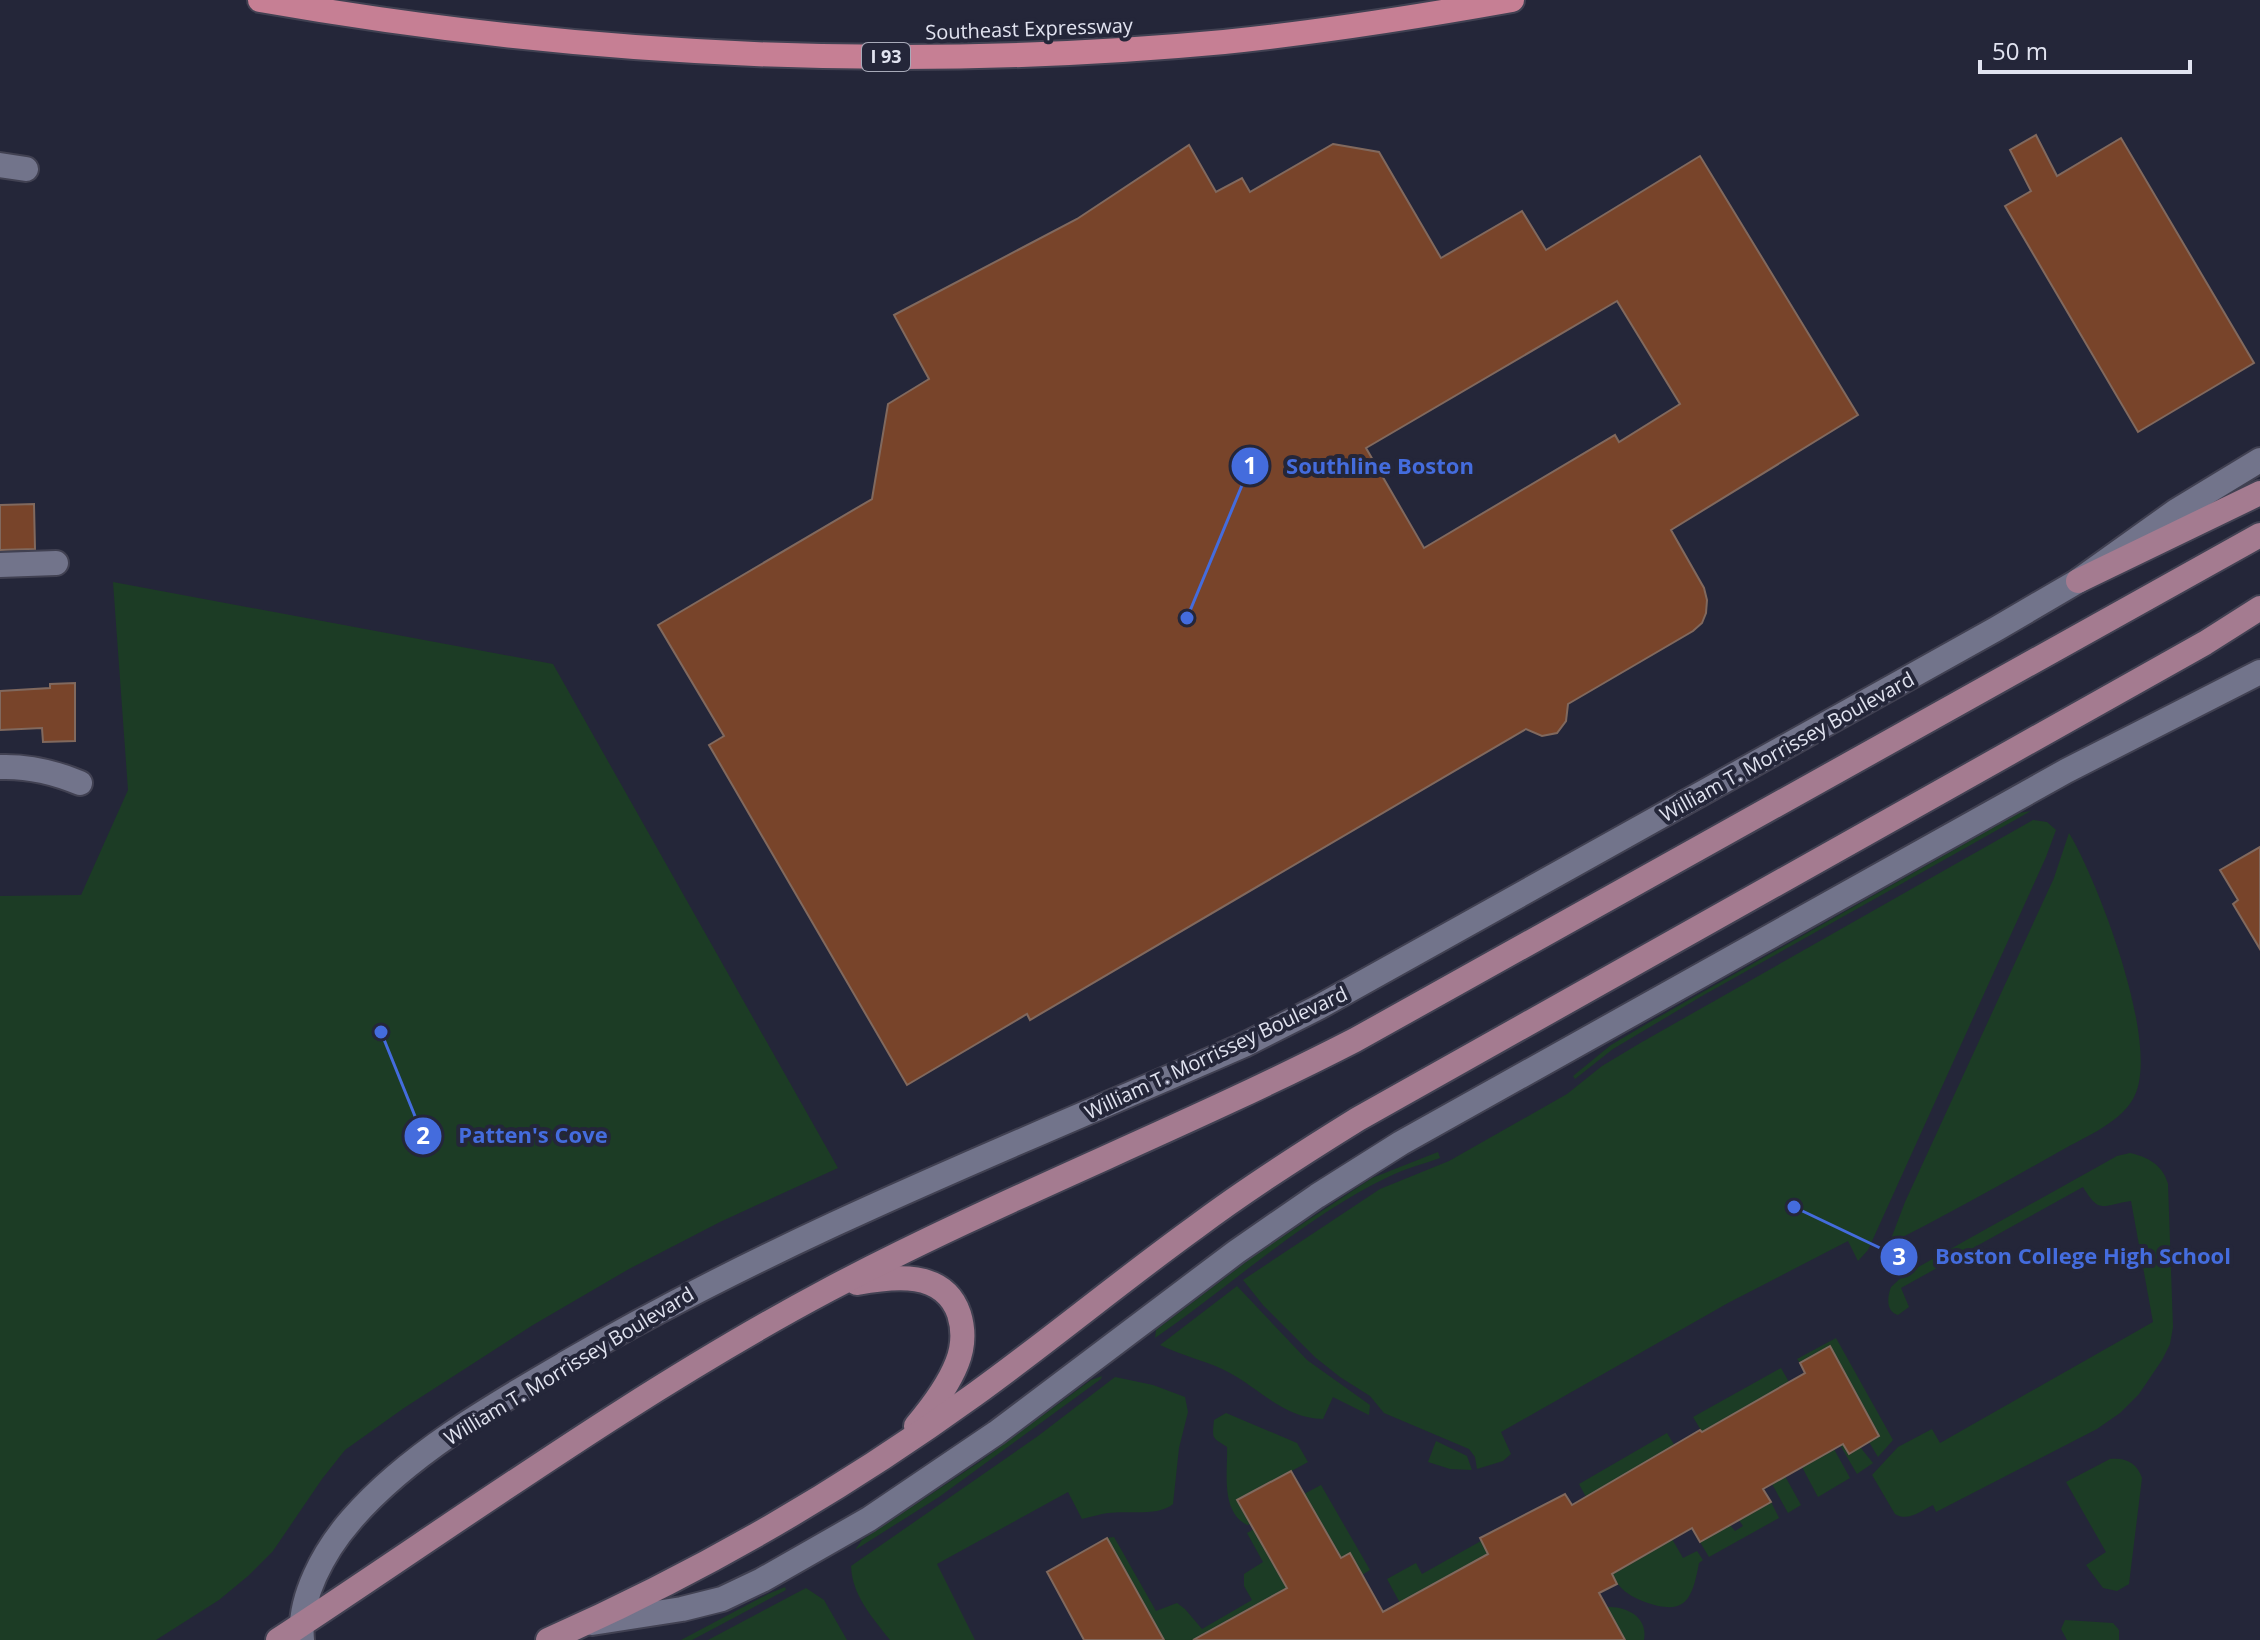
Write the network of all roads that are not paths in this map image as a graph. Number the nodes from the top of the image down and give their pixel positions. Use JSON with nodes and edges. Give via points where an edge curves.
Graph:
{"nodes":[{"id":1,"x":260,"y":0,"type":"edge"},
{"id":2,"x":1512,"y":0,"type":"edge"},
{"id":3,"x":0,"y":165,"type":"edge"},
{"id":4,"x":26,"y":169,"type":"dead end"},
{"id":5,"x":2260,"y":460,"type":"edge"},
{"id":6,"x":2260,"y":493,"type":"edge"},
{"id":7,"x":2260,"y":535,"type":"edge"},
{"id":8,"x":56,"y":563,"type":"dead end"},
{"id":9,"x":0,"y":565,"type":"edge"},
{"id":10,"x":2078,"y":581,"type":"junction"},
{"id":11,"x":2260,"y":608,"type":"edge"},
{"id":12,"x":2260,"y":619,"type":"edge"},
{"id":13,"x":2205,"y":643,"type":"junction"},
{"id":14,"x":2260,"y":672,"type":"edge"},
{"id":15,"x":0,"y":767,"type":"edge"},
{"id":16,"x":80,"y":783,"type":"dead end"},
{"id":17,"x":827,"y":1291,"type":"junction"},
{"id":18,"x":889,"y":1453,"type":"junction"},
{"id":19,"x":302,"y":1632,"type":"edge"},
{"id":20,"x":571,"y":1634,"type":"edge"},
{"id":21,"x":278,"y":1640,"type":"edge"},
{"id":22,"x":320,"y":1640,"type":"edge"},
{"id":23,"x":548,"y":1640,"type":"edge"}],
"edges":[{"from":1,"to":2,"type":"highway","name":"Southeast Expressway","number":"I 93","via":[[418,26],[565,42],[872,57],[1189,45],[1329,30]]},
{"from":3,"to":4,"type":"street"},
{"from":5,"to":10,"type":"street","name":"William T. Morrissey Boulevard","via":[[2176,511]]},
{"from":6,"to":10,"type":"main road"},
{"from":7,"to":17,"type":"main road","via":[[1355,1040]]},
{"from":8,"to":9,"type":"street"},
{"from":10,"to":19,"type":"street","name":"William T. Morrissey Boulevard","via":[[1294,1020],[743,1267],[601,1342],[457,1431],[374,1497],[347,1524],[326,1557],[310,1590]]},
{"from":11,"to":13,"type":"main road"},
{"from":12,"to":13,"type":"main road"},
{"from":13,"to":18,"type":"main road","via":[[1358,1119],[1235,1199]]},
{"from":14,"to":20,"type":"street","via":[[2066,771],[1390,1150],[1196,1281],[954,1463],[783,1569],[703,1605],[609,1620]]},
{"from":15,"to":16,"type":"street","via":[[36,769]]},
{"from":17,"to":18,"type":"main road","via":[[870,1281],[918,1279],[946,1292],[957,1310],[962,1331],[957,1362],[930,1409]]},
{"from":17,"to":19,"type":"main road","via":[[693,1368]]},
{"from":18,"to":20,"type":"main road","via":[[760,1532]]},
{"from":19,"to":21,"type":"main road"},
{"from":19,"to":22,"type":"street"},
{"from":20,"to":23,"type":"main road"}]}
